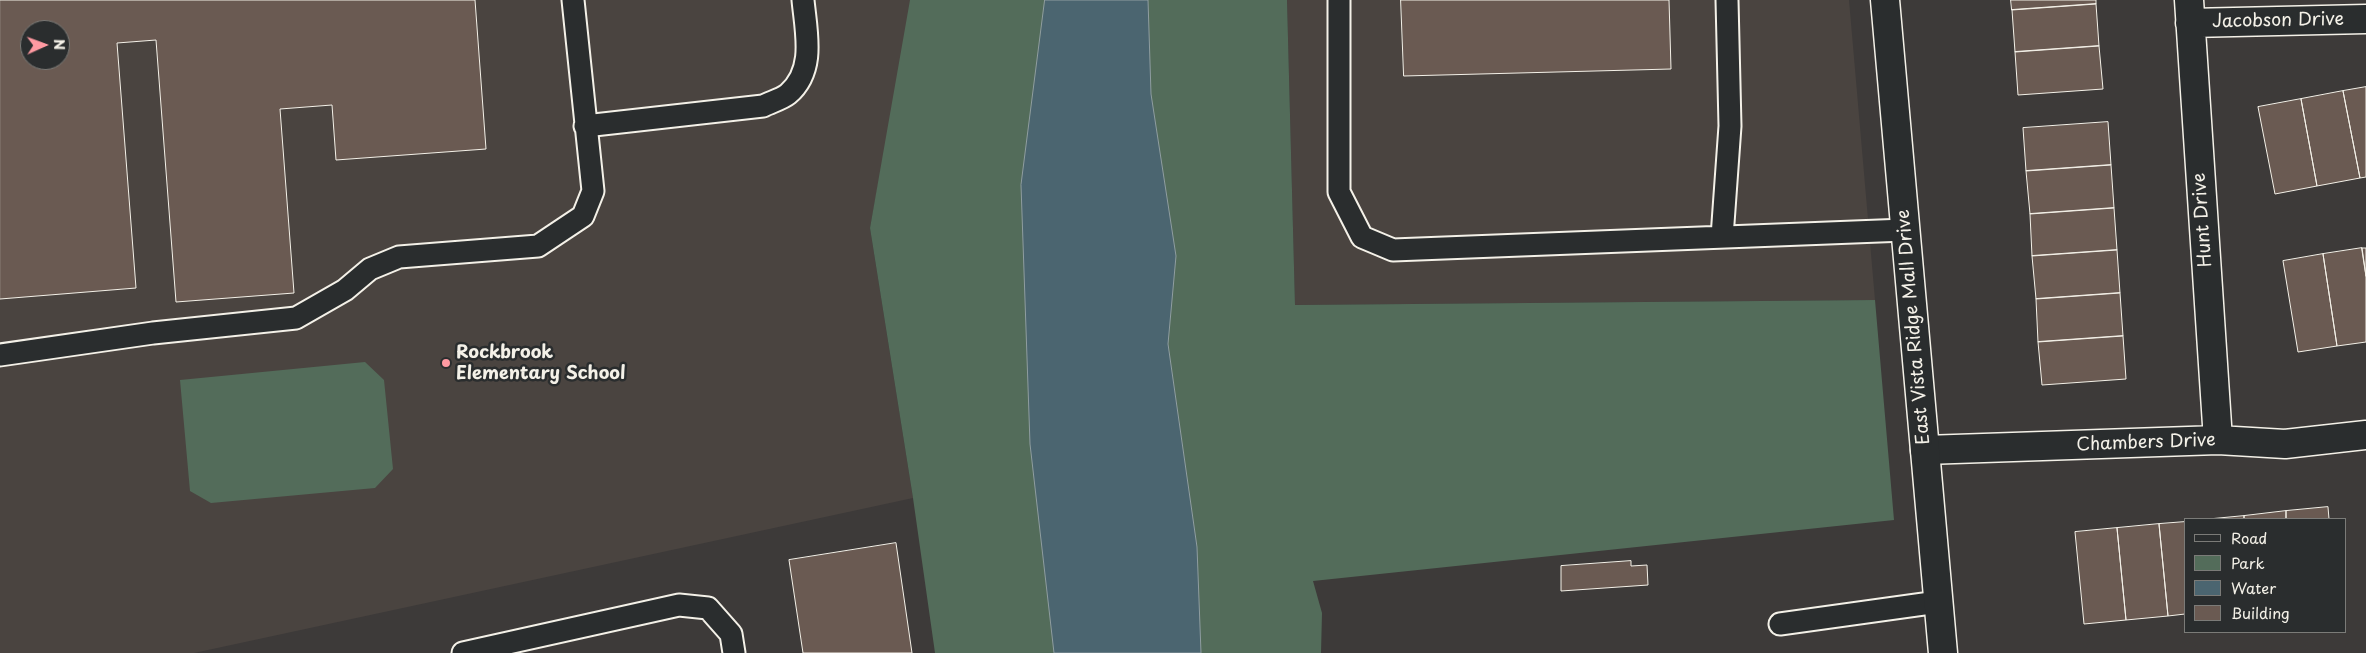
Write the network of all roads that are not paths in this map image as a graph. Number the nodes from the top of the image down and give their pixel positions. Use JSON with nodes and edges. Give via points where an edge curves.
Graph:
{"nodes":[{"id":1,"x":573,"y":0,"type":"edge"},
{"id":2,"x":803,"y":0,"type":"edge"},
{"id":3,"x":1339,"y":0,"type":"edge"},
{"id":4,"x":1727,"y":0,"type":"edge"},
{"id":5,"x":1885,"y":0,"type":"edge"},
{"id":6,"x":2190,"y":11,"type":"edge"},
{"id":7,"x":2366,"y":18,"type":"edge"},
{"id":8,"x":586,"y":126,"type":"junction"},
{"id":9,"x":1905,"y":230,"type":"junction"},
{"id":10,"x":1722,"y":237,"type":"junction"},
{"id":11,"x":0,"y":355,"type":"edge"},
{"id":12,"x":2366,"y":435,"type":"edge"},
{"id":13,"x":2218,"y":440,"type":"junction"},
{"id":14,"x":1925,"y":450,"type":"junction"},
{"id":15,"x":1938,"y":602,"type":"junction"},
{"id":16,"x":1780,"y":624,"type":"dead end"},
{"id":17,"x":463,"y":653,"type":"edge"},
{"id":18,"x":734,"y":653,"type":"edge"},
{"id":19,"x":1943,"y":653,"type":"edge"}],
"edges":[{"from":1,"to":8,"type":"lane"},
{"from":2,"to":8,"type":"lane","via":[[808,55],[801,79],[787,95],[763,106]]},
{"from":3,"to":10,"type":"lane","via":[[1339,192],[1362,237],[1393,250]]},
{"from":4,"to":10,"type":"lane","via":[[1730,126]]},
{"from":5,"to":9,"type":"street","name":"East Vista Ridge Mall Drive"},
{"from":6,"to":7,"type":"street","name":"Jacobson Drive"},
{"from":6,"to":13,"type":"street","name":"Hunt Drive"},
{"from":8,"to":11,"type":"lane","via":[[592,191],[582,216],[538,246],[399,257],[370,269],[345,290],[296,318],[154,333]]},
{"from":9,"to":10,"type":"lane"},
{"from":9,"to":14,"type":"street","name":"East Vista Ridge Mall Drive"},
{"from":12,"to":13,"type":"street","name":"Chambers Drive","via":[[2285,444]]},
{"from":13,"to":14,"type":"street","name":"Chambers Drive"},
{"from":14,"to":15,"type":"street","name":"East Vista Ridge Mall Drive"},
{"from":15,"to":16,"type":"lane"},
{"from":15,"to":19,"type":"street","name":"East Vista Ridge Mall Drive"},
{"from":17,"to":18,"type":"lane","via":[[679,605],[708,608],[731,634]]}]}
